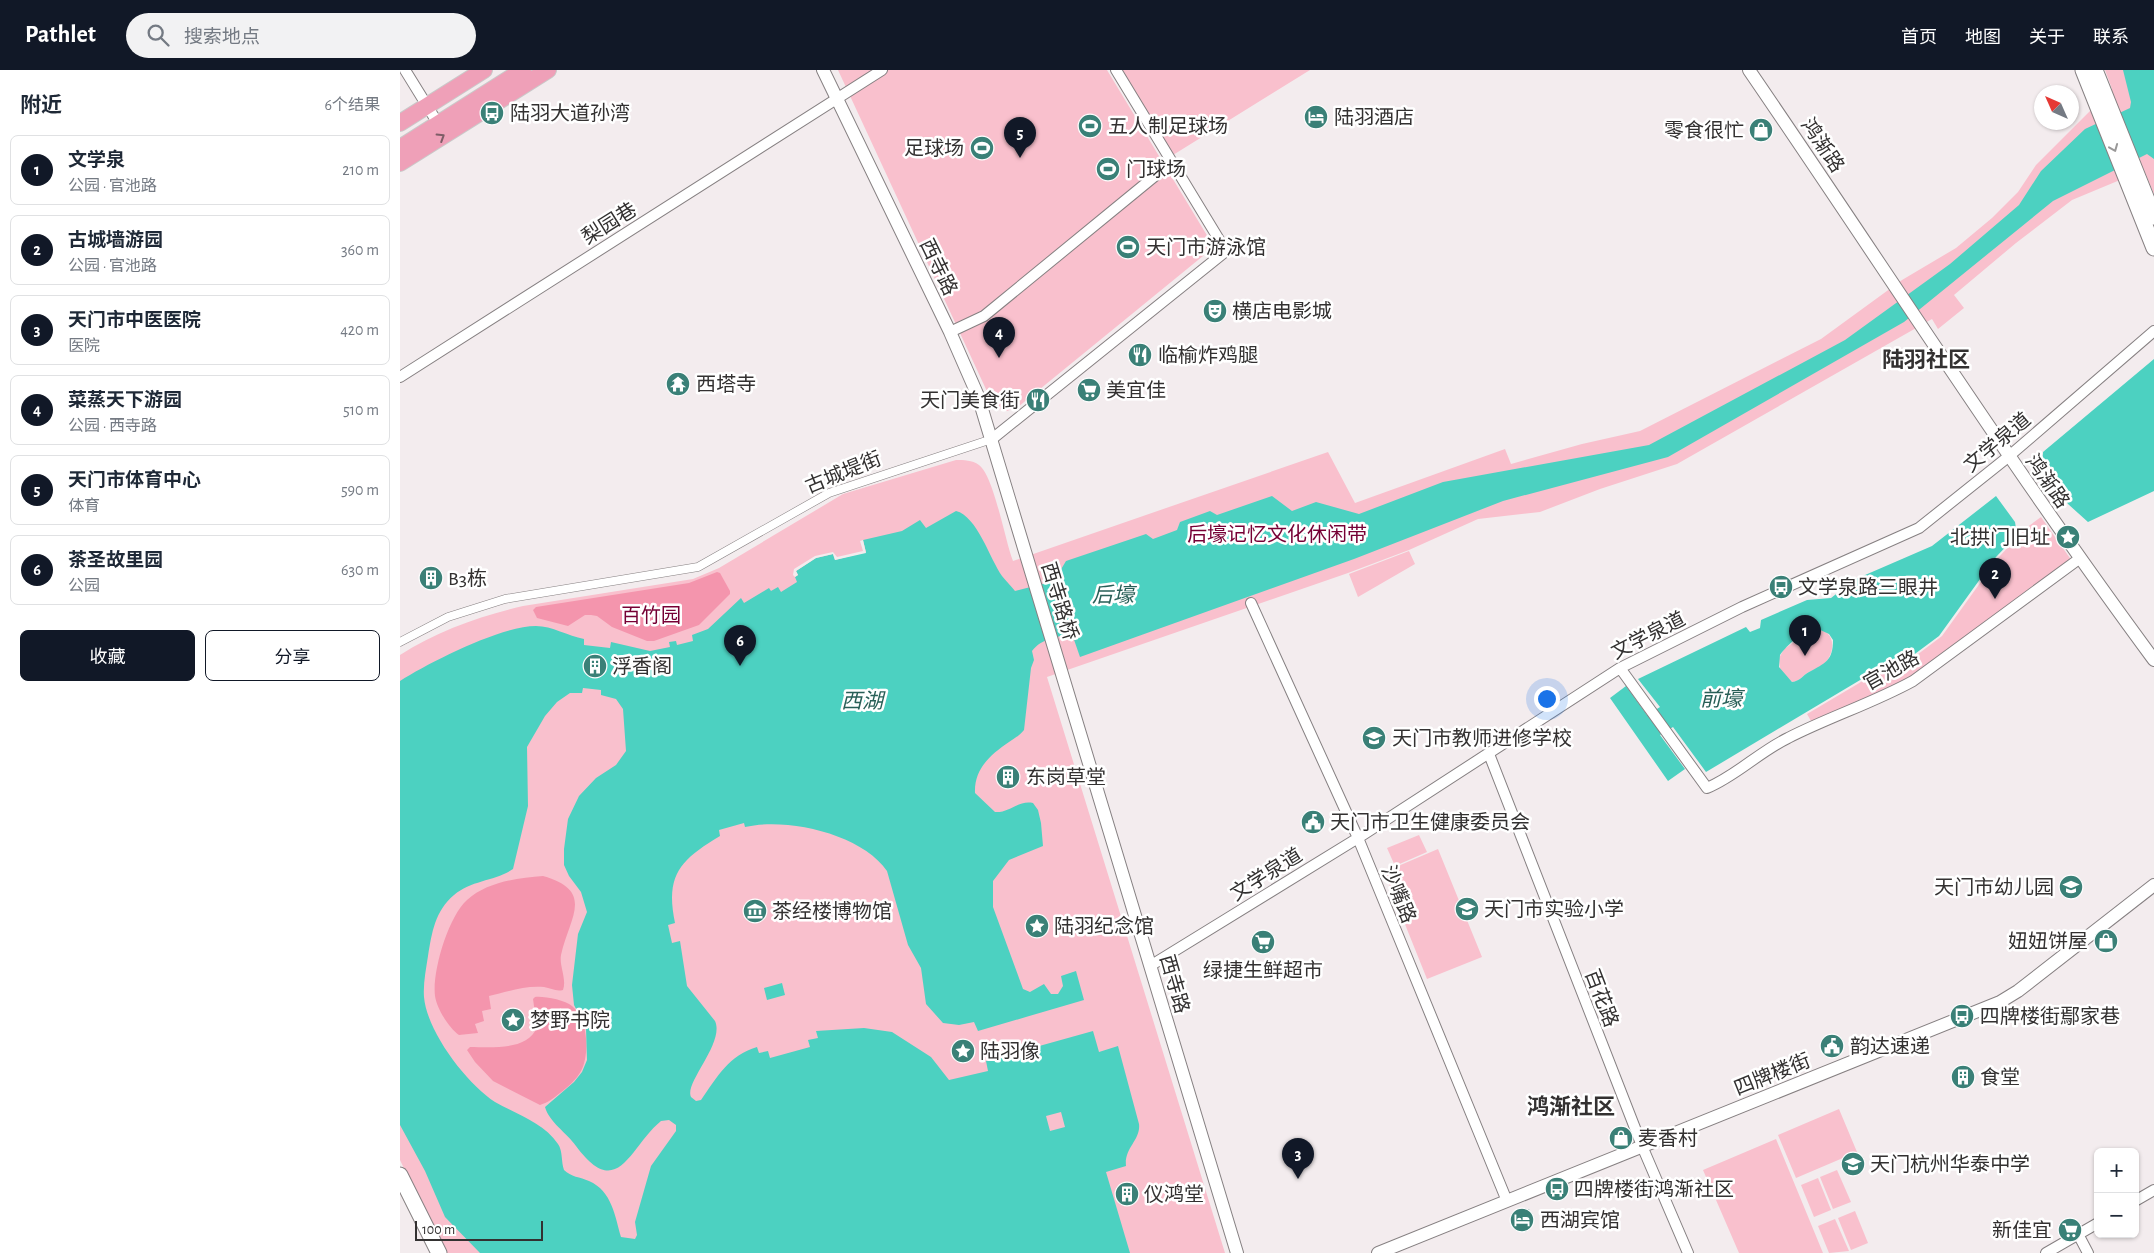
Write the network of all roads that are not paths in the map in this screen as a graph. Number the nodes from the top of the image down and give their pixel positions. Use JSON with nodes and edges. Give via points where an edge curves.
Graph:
{"nodes":[{"id":1,"x":405,"y":70,"type":"edge"},
{"id":2,"x":484,"y":70,"type":"edge"},
{"id":3,"x":508,"y":70,"type":"edge"},
{"id":4,"x":523,"y":70,"type":"edge"},
{"id":5,"x":548,"y":70,"type":"edge"},
{"id":6,"x":823,"y":70,"type":"edge"},
{"id":7,"x":882,"y":70,"type":"edge"},
{"id":8,"x":1116,"y":70,"type":"edge"},
{"id":9,"x":1749,"y":70,"type":"edge"},
{"id":10,"x":2083,"y":70,"type":"edge"},
{"id":11,"x":2095,"y":70,"type":"edge"},
{"id":12,"x":836,"y":99,"type":"junction"},
{"id":13,"x":430,"y":111,"type":"junction"},
{"id":14,"x":400,"y":123,"type":"edge"},
{"id":15,"x":400,"y":138,"type":"edge"},
{"id":16,"x":400,"y":148,"type":"edge"},
{"id":17,"x":1172,"y":162,"type":"junction"},
{"id":18,"x":400,"y":163,"type":"edge"},
{"id":19,"x":2154,"y":217,"type":"edge"},
{"id":20,"x":2154,"y":248,"type":"edge"},
{"id":21,"x":2154,"y":331,"type":"edge"},
{"id":22,"x":950,"y":332,"type":"junction"},
{"id":23,"x":400,"y":377,"type":"edge"},
{"id":24,"x":992,"y":440,"type":"junction"},
{"id":25,"x":2008,"y":457,"type":"junction"},
{"id":26,"x":1006,"y":488,"type":"joint"},
{"id":27,"x":2079,"y":559,"type":"junction"},
{"id":28,"x":1251,"y":603,"type":"dead end"},
{"id":29,"x":400,"y":642,"type":"edge"},
{"id":30,"x":2154,"y":660,"type":"edge"},
{"id":31,"x":1620,"y":668,"type":"junction"},
{"id":32,"x":1078,"y":725,"type":"joint"},
{"id":33,"x":1489,"y":754,"type":"junction"},
{"id":34,"x":1358,"y":838,"type":"junction"},
{"id":35,"x":2154,"y":885,"type":"edge"},
{"id":36,"x":1150,"y":966,"type":"junction"},
{"id":37,"x":1642,"y":1146,"type":"junction"},
{"id":38,"x":400,"y":1175,"type":"edge"},
{"id":39,"x":2154,"y":1190,"type":"edge"},
{"id":40,"x":400,"y":1195,"type":"edge"},
{"id":41,"x":2139,"y":1199,"type":"edge"},
{"id":42,"x":1507,"y":1201,"type":"junction"},
{"id":43,"x":2094,"y":1225,"type":"edge"},
{"id":44,"x":2078,"y":1234,"type":"junction"},
{"id":45,"x":429,"y":1253,"type":"edge"},
{"id":46,"x":439,"y":1253,"type":"edge"},
{"id":47,"x":1237,"y":1253,"type":"edge"},
{"id":48,"x":1378,"y":1253,"type":"edge"},
{"id":49,"x":1688,"y":1253,"type":"edge"},
{"id":50,"x":2046,"y":1253,"type":"edge"},
{"id":51,"x":2088,"y":1253,"type":"edge"}],
"edges":[{"from":1,"to":13,"type":"street"},
{"from":2,"to":13,"type":"main road"},
{"from":3,"to":13,"type":"main road"},
{"from":4,"to":16,"type":"main road"},
{"from":18,"to":5,"type":"main road","one_way":true},
{"from":6,"to":12,"type":"street","name":"西寺路"},
{"from":7,"to":12,"type":"street","name":"梨园巷"},
{"from":8,"to":17,"type":"street"},
{"from":9,"to":25,"type":"street","name":"鸿渐路"},
{"from":10,"to":20,"type":"main road","one_way":true},
{"from":11,"to":19,"type":"main road"},
{"from":12,"to":22,"type":"street","name":"西寺路"},
{"from":12,"to":23,"type":"street","name":"梨园巷"},
{"from":13,"to":14,"type":"main road"},
{"from":13,"to":15,"type":"main road"},
{"from":17,"to":22,"type":"street","via":[[984,316]]},
{"from":17,"to":24,"type":"street","name":"古城堤街","via":[[1226,250]]},
{"from":21,"to":25,"type":"street","name":"文学泉道"},
{"from":22,"to":24,"type":"street","name":"西寺路","via":[[978,396]]},
{"from":24,"to":26,"type":"street","name":"西寺路"},
{"from":24,"to":29,"type":"street","name":"古城堤街","via":[[828,493],[698,567],[505,599],[448,617]]},
{"from":25,"to":27,"type":"street","name":"鸿渐路"},
{"from":25,"to":31,"type":"street","name":"文学泉道","via":[[1919,528],[1742,607]]},
{"from":26,"to":32,"type":"street","name":"西寺路桥"},
{"from":27,"to":30,"type":"street","name":"鸿渐路"},
{"from":27,"to":31,"type":"street","name":"官池路","via":[[1913,682],[1786,738],[1723,781],[1707,788]]},
{"from":28,"to":34,"type":"street","name":"沙嘴路"},
{"from":31,"to":33,"type":"street","name":"文学泉道"},
{"from":32,"to":36,"type":"street","name":"西寺路"},
{"from":33,"to":34,"type":"street","name":"文学泉道"},
{"from":33,"to":37,"type":"street","name":"百花路"},
{"from":34,"to":36,"type":"street","name":"文学泉道"},
{"from":34,"to":42,"type":"street","name":"沙嘴路"},
{"from":35,"to":37,"type":"street","name":"四牌楼街","via":[[2000,1002]]},
{"from":36,"to":47,"type":"street","name":"西寺路"},
{"from":37,"to":42,"type":"street","name":"四牌楼街"},
{"from":37,"to":49,"type":"street","name":"百花路"},
{"from":38,"to":46,"type":"main road"},
{"from":39,"to":41,"type":"street"},
{"from":40,"to":45,"type":"main road"},
{"from":42,"to":48,"type":"street","name":"四牌楼街"},
{"from":43,"to":44,"type":"street"},
{"from":44,"to":50,"type":"street"},
{"from":44,"to":51,"type":"street"}]}
